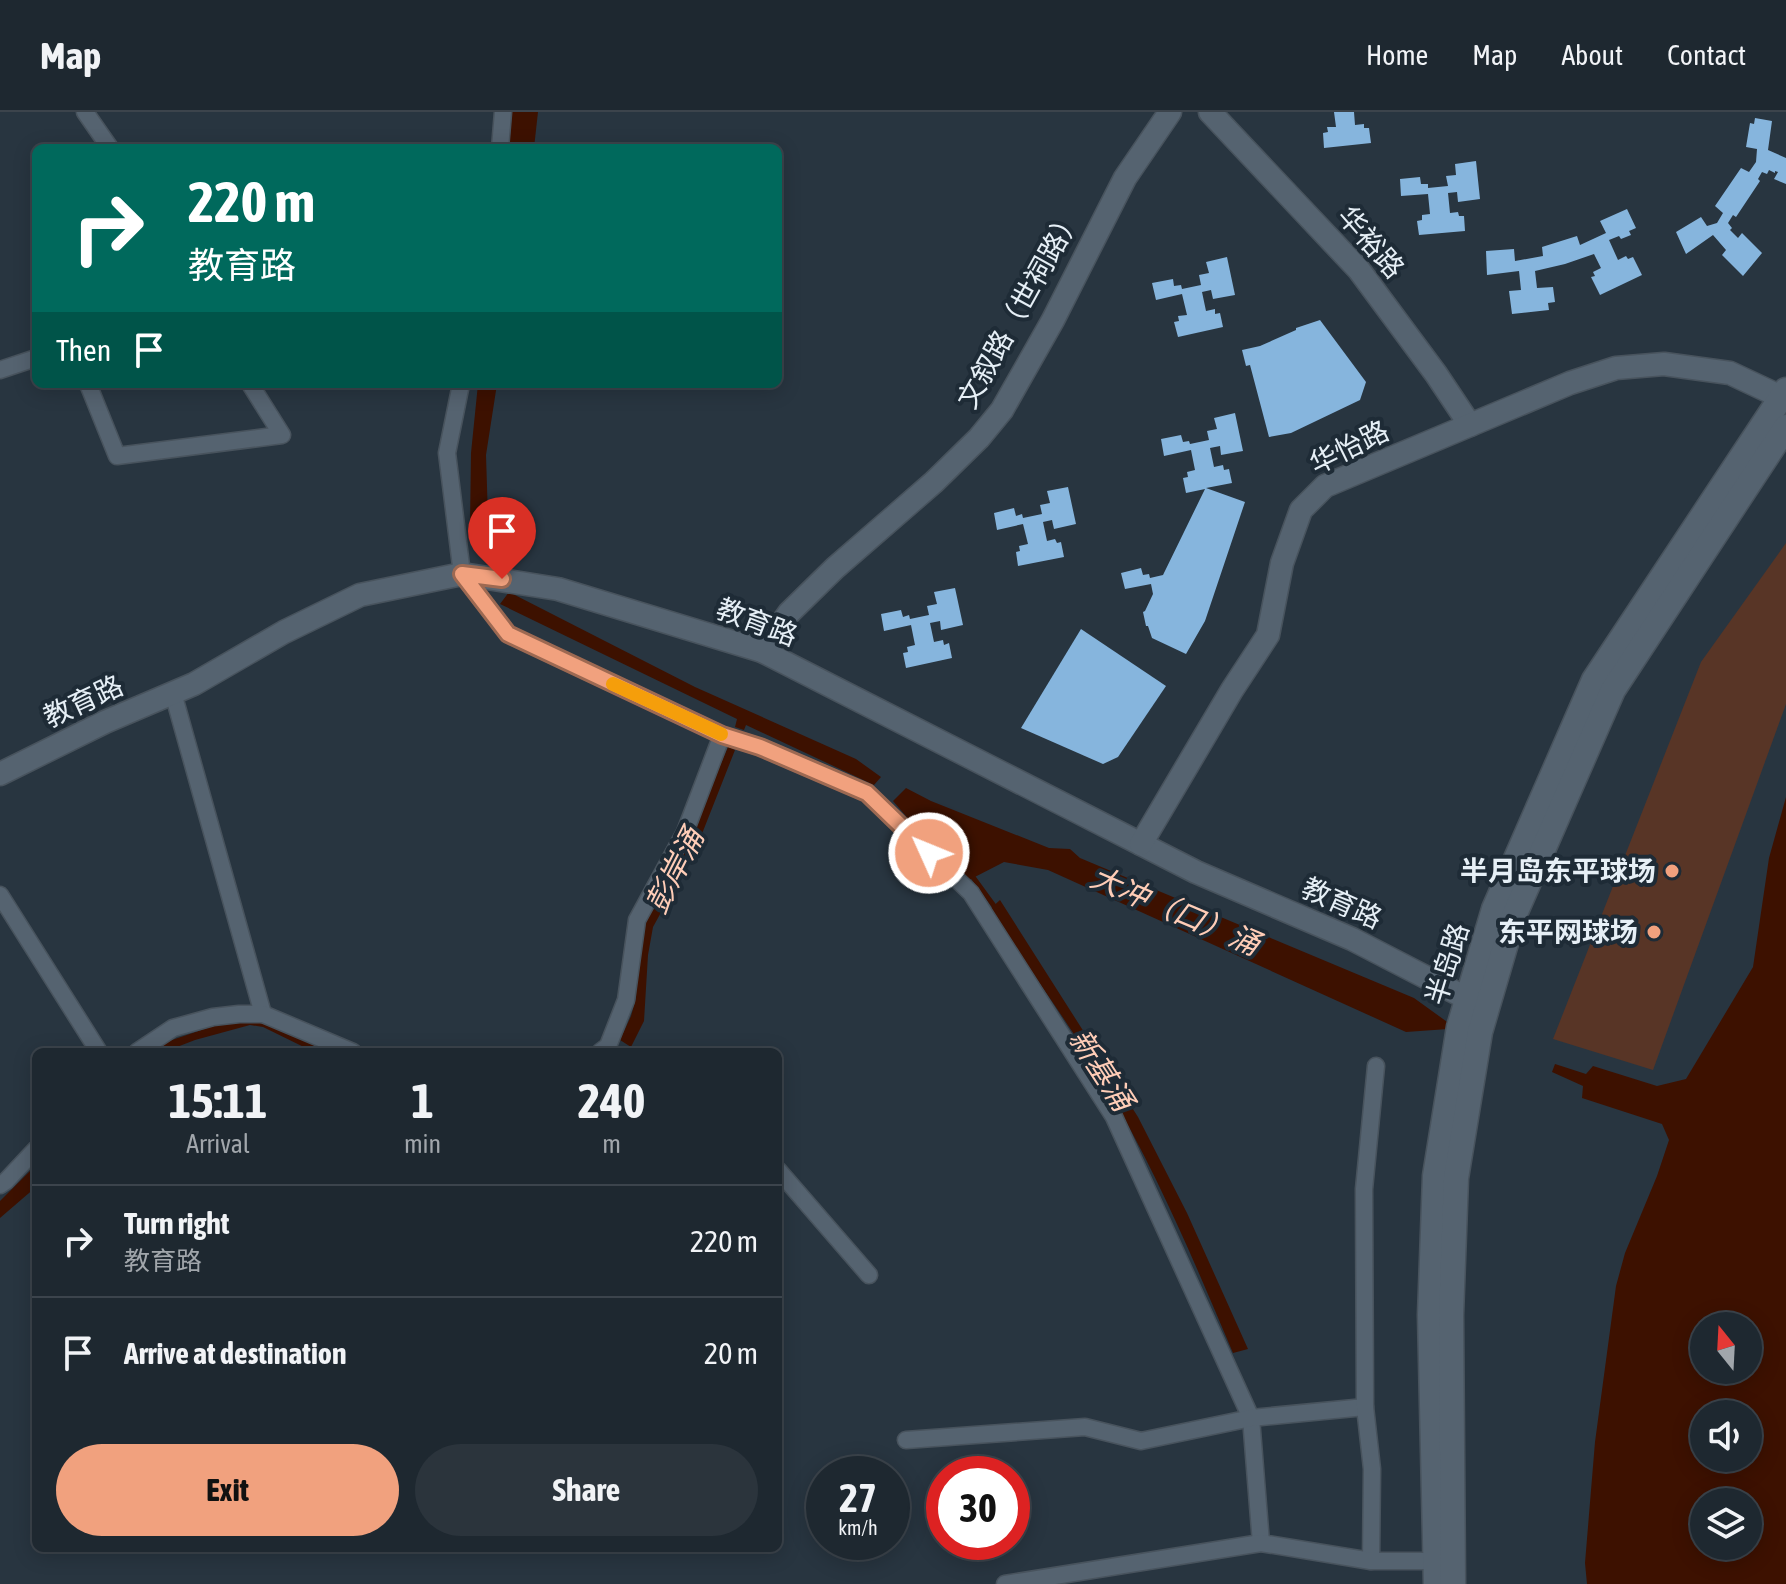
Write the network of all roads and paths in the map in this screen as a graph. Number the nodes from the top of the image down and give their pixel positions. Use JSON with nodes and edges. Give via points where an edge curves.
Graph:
{"nodes":[{"id":1,"x":85,"y":112,"type":"edge"},
{"id":2,"x":503,"y":112,"type":"edge"},
{"id":3,"x":1170,"y":112,"type":"edge"},
{"id":4,"x":1210,"y":112,"type":"edge"},
{"id":5,"x":107,"y":144,"type":"edge"},
{"id":6,"x":500,"y":144,"type":"edge"},
{"id":7,"x":32,"y":359,"type":"edge"},
{"id":8,"x":0,"y":370,"type":"edge"},
{"id":9,"x":90,"y":388,"type":"edge"},
{"id":10,"x":253,"y":388,"type":"edge"},
{"id":11,"x":460,"y":388,"type":"edge"},
{"id":12,"x":1784,"y":393,"type":"edge"},
{"id":13,"x":1470,"y":425,"type":"junction"},
{"id":14,"x":1786,"y":427,"type":"edge"},
{"id":15,"x":462,"y":574,"type":"junction"},
{"id":16,"x":762,"y":651,"type":"junction"},
{"id":17,"x":173,"y":693,"type":"junction"},
{"id":18,"x":722,"y":735,"type":"junction"},
{"id":19,"x":0,"y":774,"type":"edge"},
{"id":20,"x":1141,"y":844,"type":"junction"},
{"id":21,"x":0,"y":895,"type":"edge"},
{"id":22,"x":1468,"y":999,"type":"junction"},
{"id":23,"x":263,"y":1014,"type":"junction"},
{"id":24,"x":96,"y":1048,"type":"edge"},
{"id":25,"x":143,"y":1048,"type":"edge"},
{"id":26,"x":344,"y":1048,"type":"edge"},
{"id":27,"x":609,"y":1048,"type":"edge"},
{"id":28,"x":1376,"y":1066,"type":"dead end"},
{"id":29,"x":32,"y":1153,"type":"edge"},
{"id":30,"x":782,"y":1175,"type":"edge"},
{"id":31,"x":0,"y":1185,"type":"edge"},
{"id":32,"x":869,"y":1275,"type":"dead end"},
{"id":33,"x":1365,"y":1407,"type":"junction"},
{"id":34,"x":1251,"y":1418,"type":"junction"},
{"id":35,"x":906,"y":1440,"type":"dead end"},
{"id":36,"x":1261,"y":1543,"type":"junction"},
{"id":37,"x":1371,"y":1561,"type":"junction"},
{"id":38,"x":1436,"y":1579,"type":"edge"},
{"id":39,"x":1005,"y":1584,"type":"edge"}],
"edges":[{"from":1,"to":5,"type":"street"},
{"from":2,"to":6,"type":"street"},
{"from":3,"to":16,"type":"street","name":"文叙路（世祠路）","via":[[1125,178],[1002,410],[934,482],[789,613]]},
{"from":4,"to":13,"type":"street","name":"华裕路","via":[[1359,270]]},
{"from":7,"to":8,"type":"street"},
{"from":9,"to":10,"type":"street","via":[[117,456],[282,435]]},
{"from":11,"to":15,"type":"street","via":[[447,453]]},
{"from":12,"to":13,"type":"street","name":"华怡路","via":[[1730,373],[1664,364],[1616,368]]},
{"from":12,"to":22,"type":"main road","name":"半岛路","via":[[1594,680],[1494,909]]},
{"from":13,"to":20,"type":"street","name":"华怡路","via":[[1325,486],[1301,510],[1282,563],[1268,635]]},
{"from":14,"to":38,"type":"main road","name":"半岛路","via":[[1613,690],[1514,916],[1480,1032],[1456,1178]]},
{"from":15,"to":16,"type":"street","name":"教育路","via":[[558,589]]},
{"from":15,"to":17,"type":"street","name":"教育路","via":[[360,595]]},
{"from":15,"to":18,"type":"street","via":[[508,634]]},
{"from":16,"to":20,"type":"street","name":"教育路"},
{"from":17,"to":19,"type":"street","name":"教育路"},
{"from":17,"to":23,"type":"street"},
{"from":18,"to":27,"type":"street","via":[[685,832],[637,920],[626,1000]]},
{"from":18,"to":34,"type":"street","via":[[867,793],[971,893],[1114,1117]]},
{"from":20,"to":22,"type":"street","name":"教育路","via":[[1352,939]]},
{"from":21,"to":24,"type":"street"},
{"from":22,"to":38,"type":"main road","name":"半岛路","via":[[1435,1176],[1430,1315]]},
{"from":23,"to":25,"type":"street","via":[[226,1015],[173,1028]]},
{"from":23,"to":26,"type":"street"},
{"from":28,"to":33,"type":"street","via":[[1364,1189]]},
{"from":29,"to":31,"type":"street"},
{"from":30,"to":32,"type":"street"},
{"from":33,"to":34,"type":"street"},
{"from":33,"to":37,"type":"street","via":[[1372,1469]]},
{"from":34,"to":35,"type":"street","via":[[1141,1441],[1085,1427]]},
{"from":34,"to":36,"type":"street"},
{"from":36,"to":37,"type":"street"},
{"from":36,"to":39,"type":"street"},
{"from":37,"to":38,"type":"street"}]}
